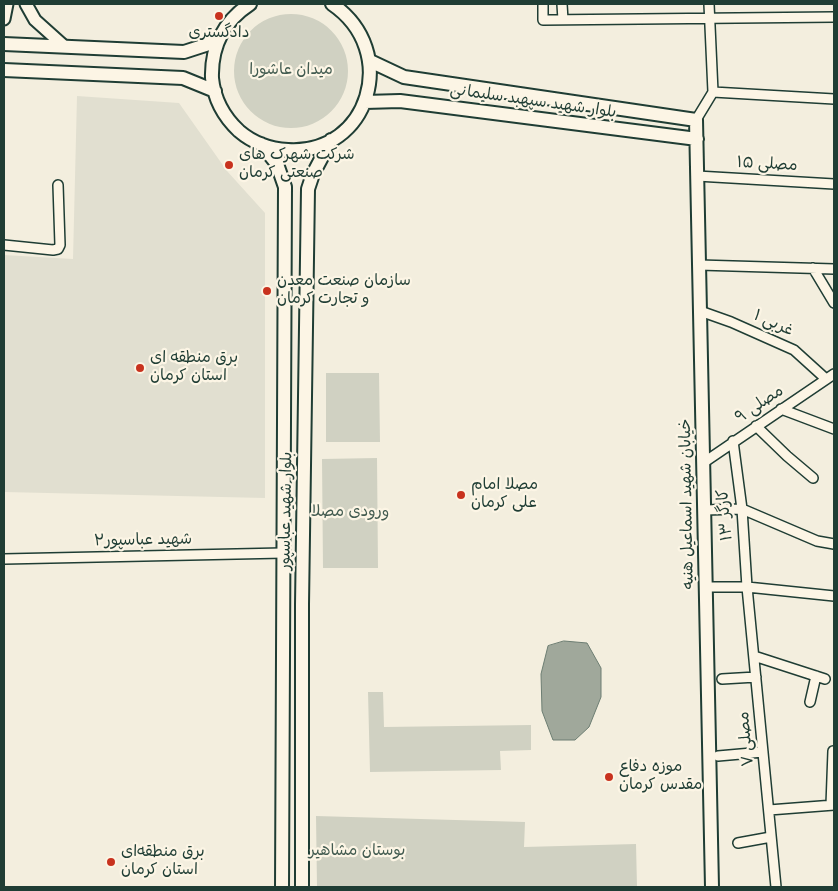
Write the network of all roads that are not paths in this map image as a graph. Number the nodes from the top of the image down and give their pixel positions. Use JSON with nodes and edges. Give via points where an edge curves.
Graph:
{"nodes":[{"id":1,"x":7,"y":4,"type":"edge"},
{"id":2,"x":26,"y":4,"type":"edge"},
{"id":3,"x":250,"y":4,"type":"edge"},
{"id":4,"x":332,"y":4,"type":"edge"},
{"id":5,"x":543,"y":4,"type":"edge"},
{"id":6,"x":562,"y":4,"type":"edge"},
{"id":7,"x":709,"y":4,"type":"edge"},
{"id":8,"x":834,"y":17,"type":"edge"},
{"id":9,"x":710,"y":18,"type":"junction"},
{"id":10,"x":4,"y":19,"type":"edge"},
{"id":11,"x":563,"y":20,"type":"junction"},
{"id":12,"x":218,"y":40,"type":"junction"},
{"id":13,"x":4,"y":44,"type":"edge"},
{"id":14,"x":64,"y":46,"type":"junction"},
{"id":15,"x":370,"y":61,"type":"junction"},
{"id":16,"x":4,"y":70,"type":"edge"},
{"id":17,"x":215,"y":91,"type":"junction"},
{"id":18,"x":713,"y":92,"type":"junction"},
{"id":19,"x":834,"y":99,"type":"edge"},
{"id":20,"x":364,"y":102,"type":"junction"},
{"id":21,"x":696,"y":120,"type":"junction"},
{"id":22,"x":331,"y":140,"type":"junction"},
{"id":23,"x":697,"y":140,"type":"junction"},
{"id":24,"x":261,"y":144,"type":"junction"},
{"id":25,"x":697,"y":176,"type":"junction"},
{"id":26,"x":834,"y":184,"type":"edge"},
{"id":27,"x":58,"y":185,"type":"dead end"},
{"id":28,"x":4,"y":245,"type":"edge"},
{"id":29,"x":699,"y":264,"type":"junction"},
{"id":30,"x":813,"y":268,"type":"junction"},
{"id":31,"x":834,"y":268,"type":"edge"},
{"id":32,"x":834,"y":303,"type":"edge"},
{"id":33,"x":700,"y":311,"type":"junction"},
{"id":34,"x":832,"y":376,"type":"edge"},
{"id":35,"x":781,"y":409,"type":"junction"},
{"id":36,"x":756,"y":426,"type":"junction"},
{"id":37,"x":834,"y":429,"type":"edge"},
{"id":38,"x":733,"y":441,"type":"junction"},
{"id":39,"x":703,"y":462,"type":"junction"},
{"id":40,"x":813,"y":478,"type":"dead end"},
{"id":41,"x":742,"y":509,"type":"junction"},
{"id":42,"x":704,"y":510,"type":"junction"},
{"id":43,"x":834,"y":544,"type":"edge"},
{"id":44,"x":283,"y":552,"type":"junction"},
{"id":45,"x":4,"y":559,"type":"edge"},
{"id":46,"x":706,"y":587,"type":"junction"},
{"id":47,"x":747,"y":587,"type":"junction"},
{"id":48,"x":834,"y":596,"type":"edge"},
{"id":49,"x":283,"y":603,"type":"junction"},
{"id":50,"x":302,"y":604,"type":"junction"},
{"id":51,"x":754,"y":656,"type":"junction"},
{"id":52,"x":816,"y":676,"type":"junction"},
{"id":53,"x":756,"y":677,"type":"junction"},
{"id":54,"x":722,"y":679,"type":"dead end"},
{"id":55,"x":825,"y":679,"type":"dead end"},
{"id":56,"x":810,"y":702,"type":"dead end"},
{"id":57,"x":833,"y":751,"type":"dead end"},
{"id":58,"x":763,"y":752,"type":"junction"},
{"id":59,"x":718,"y":756,"type":"dead end"},
{"id":60,"x":833,"y":805,"type":"edge"},
{"id":61,"x":769,"y":810,"type":"junction"},
{"id":62,"x":771,"y":837,"type":"junction"},
{"id":63,"x":738,"y":843,"type":"dead end"},
{"id":64,"x":282,"y":887,"type":"edge"},
{"id":65,"x":302,"y":887,"type":"edge"},
{"id":66,"x":712,"y":887,"type":"edge"},
{"id":67,"x":776,"y":887,"type":"edge"}],
"edges":[{"from":1,"to":10,"type":"street"},
{"from":2,"to":14,"type":"street","via":[[35,20]]},
{"from":3,"to":12,"type":"main road","via":[[235,15]]},
{"from":4,"to":15,"type":"main road","via":[[348,16],[360,32]]},
{"from":5,"to":11,"type":"street","via":[[543,20]]},
{"from":6,"to":11,"type":"street"},
{"from":7,"to":9,"type":"street"},
{"from":8,"to":9,"type":"street"},
{"from":9,"to":11,"type":"street"},
{"from":9,"to":18,"type":"street"},
{"from":12,"to":14,"type":"main road","via":[[184,52]]},
{"from":12,"to":17,"type":"main road","via":[[213,60]]},
{"from":13,"to":14,"type":"main road"},
{"from":15,"to":20,"type":"main road","via":[[370,82]]},
{"from":15,"to":21,"type":"main road","name":"بلوار شهید سپهبد سلیمانی","via":[[404,77]]},
{"from":16,"to":17,"type":"main road","via":[[183,78]]},
{"from":17,"to":24,"type":"main road","via":[[222,110],[232,123]]},
{"from":18,"to":19,"type":"street"},
{"from":18,"to":21,"type":"street"},
{"from":20,"to":22,"type":"main road","via":[[354,120]]},
{"from":20,"to":23,"type":"main road","name":"بلوار شهید سپهبد سلیمانی","via":[[400,101]]},
{"from":21,"to":23,"type":"main road","name":"خیابان شهید اسماعیل هنیه"},
{"from":22,"to":24,"type":"main road","via":[[302,150],[281,150]]},
{"from":22,"to":50,"type":"main road","name":"بلوار شهید عباسپور","via":[[308,190]]},
{"from":23,"to":25,"type":"main road","name":"خیابان شهید اسماعیل هنیه"},
{"from":24,"to":44,"type":"main road","name":"بلوار شهید عباسپور","via":[[277,164],[285,187]]},
{"from":25,"to":26,"type":"street","name":"مصلی ۱۵"},
{"from":25,"to":29,"type":"main road","name":"خیابان شهید اسماعیل هنیه"},
{"from":27,"to":28,"type":"street","via":[[58,249]]},
{"from":29,"to":30,"type":"street"},
{"from":29,"to":33,"type":"main road","name":"خیابان شهید اسماعیل هنیه"},
{"from":30,"to":31,"type":"street"},
{"from":30,"to":32,"type":"street"},
{"from":33,"to":34,"type":"street","name":"۱ غربی","via":[[794,350]]},
{"from":33,"to":39,"type":"main road","name":"خیابان شهید اسماعیل هنیه"},
{"from":34,"to":35,"type":"street","name":"مصلی ۹"},
{"from":35,"to":36,"type":"street","name":"مصلی ۹"},
{"from":35,"to":37,"type":"street"},
{"from":36,"to":38,"type":"street","name":"مصلی ۹"},
{"from":36,"to":40,"type":"street"},
{"from":38,"to":39,"type":"street","name":"مصلی ۹"},
{"from":38,"to":41,"type":"street","name":"کارگر ۱۳"},
{"from":39,"to":42,"type":"main road","name":"خیابان شهید اسماعیل هنیه"},
{"from":41,"to":42,"type":"street"},
{"from":41,"to":43,"type":"street","via":[[817,541]]},
{"from":41,"to":47,"type":"street","name":"کارگر ۱۳"},
{"from":42,"to":46,"type":"main road","name":"خیابان شهید اسماعیل هنیه"},
{"from":44,"to":45,"type":"street","name":"شهید عباسپور۲"},
{"from":44,"to":49,"type":"main road","name":"بلوار شهید عباسپور"},
{"from":46,"to":47,"type":"street"},
{"from":46,"to":66,"type":"main road","name":"خیابان شهید اسماعیل هنیه"},
{"from":47,"to":48,"type":"street"},
{"from":47,"to":51,"type":"street","name":"مصلی ۷"},
{"from":49,"to":50,"type":"main road"},
{"from":49,"to":64,"type":"main road","name":"بلوار شهید عباسپور"},
{"from":50,"to":65,"type":"main road","name":"بلوار شهید عباسپور"},
{"from":51,"to":52,"type":"street"},
{"from":51,"to":53,"type":"street","name":"مصلی ۷"},
{"from":52,"to":55,"type":"street"},
{"from":52,"to":56,"type":"street"},
{"from":53,"to":54,"type":"street"},
{"from":53,"to":58,"type":"street","name":"مصلی ۷"},
{"from":57,"to":60,"type":"street"},
{"from":58,"to":59,"type":"street"},
{"from":58,"to":61,"type":"street","name":"مصلی ۷"},
{"from":60,"to":61,"type":"street"},
{"from":61,"to":62,"type":"street","name":"مصلی ۷"},
{"from":62,"to":63,"type":"street"},
{"from":62,"to":67,"type":"street","name":"مصلی ۷"}]}
